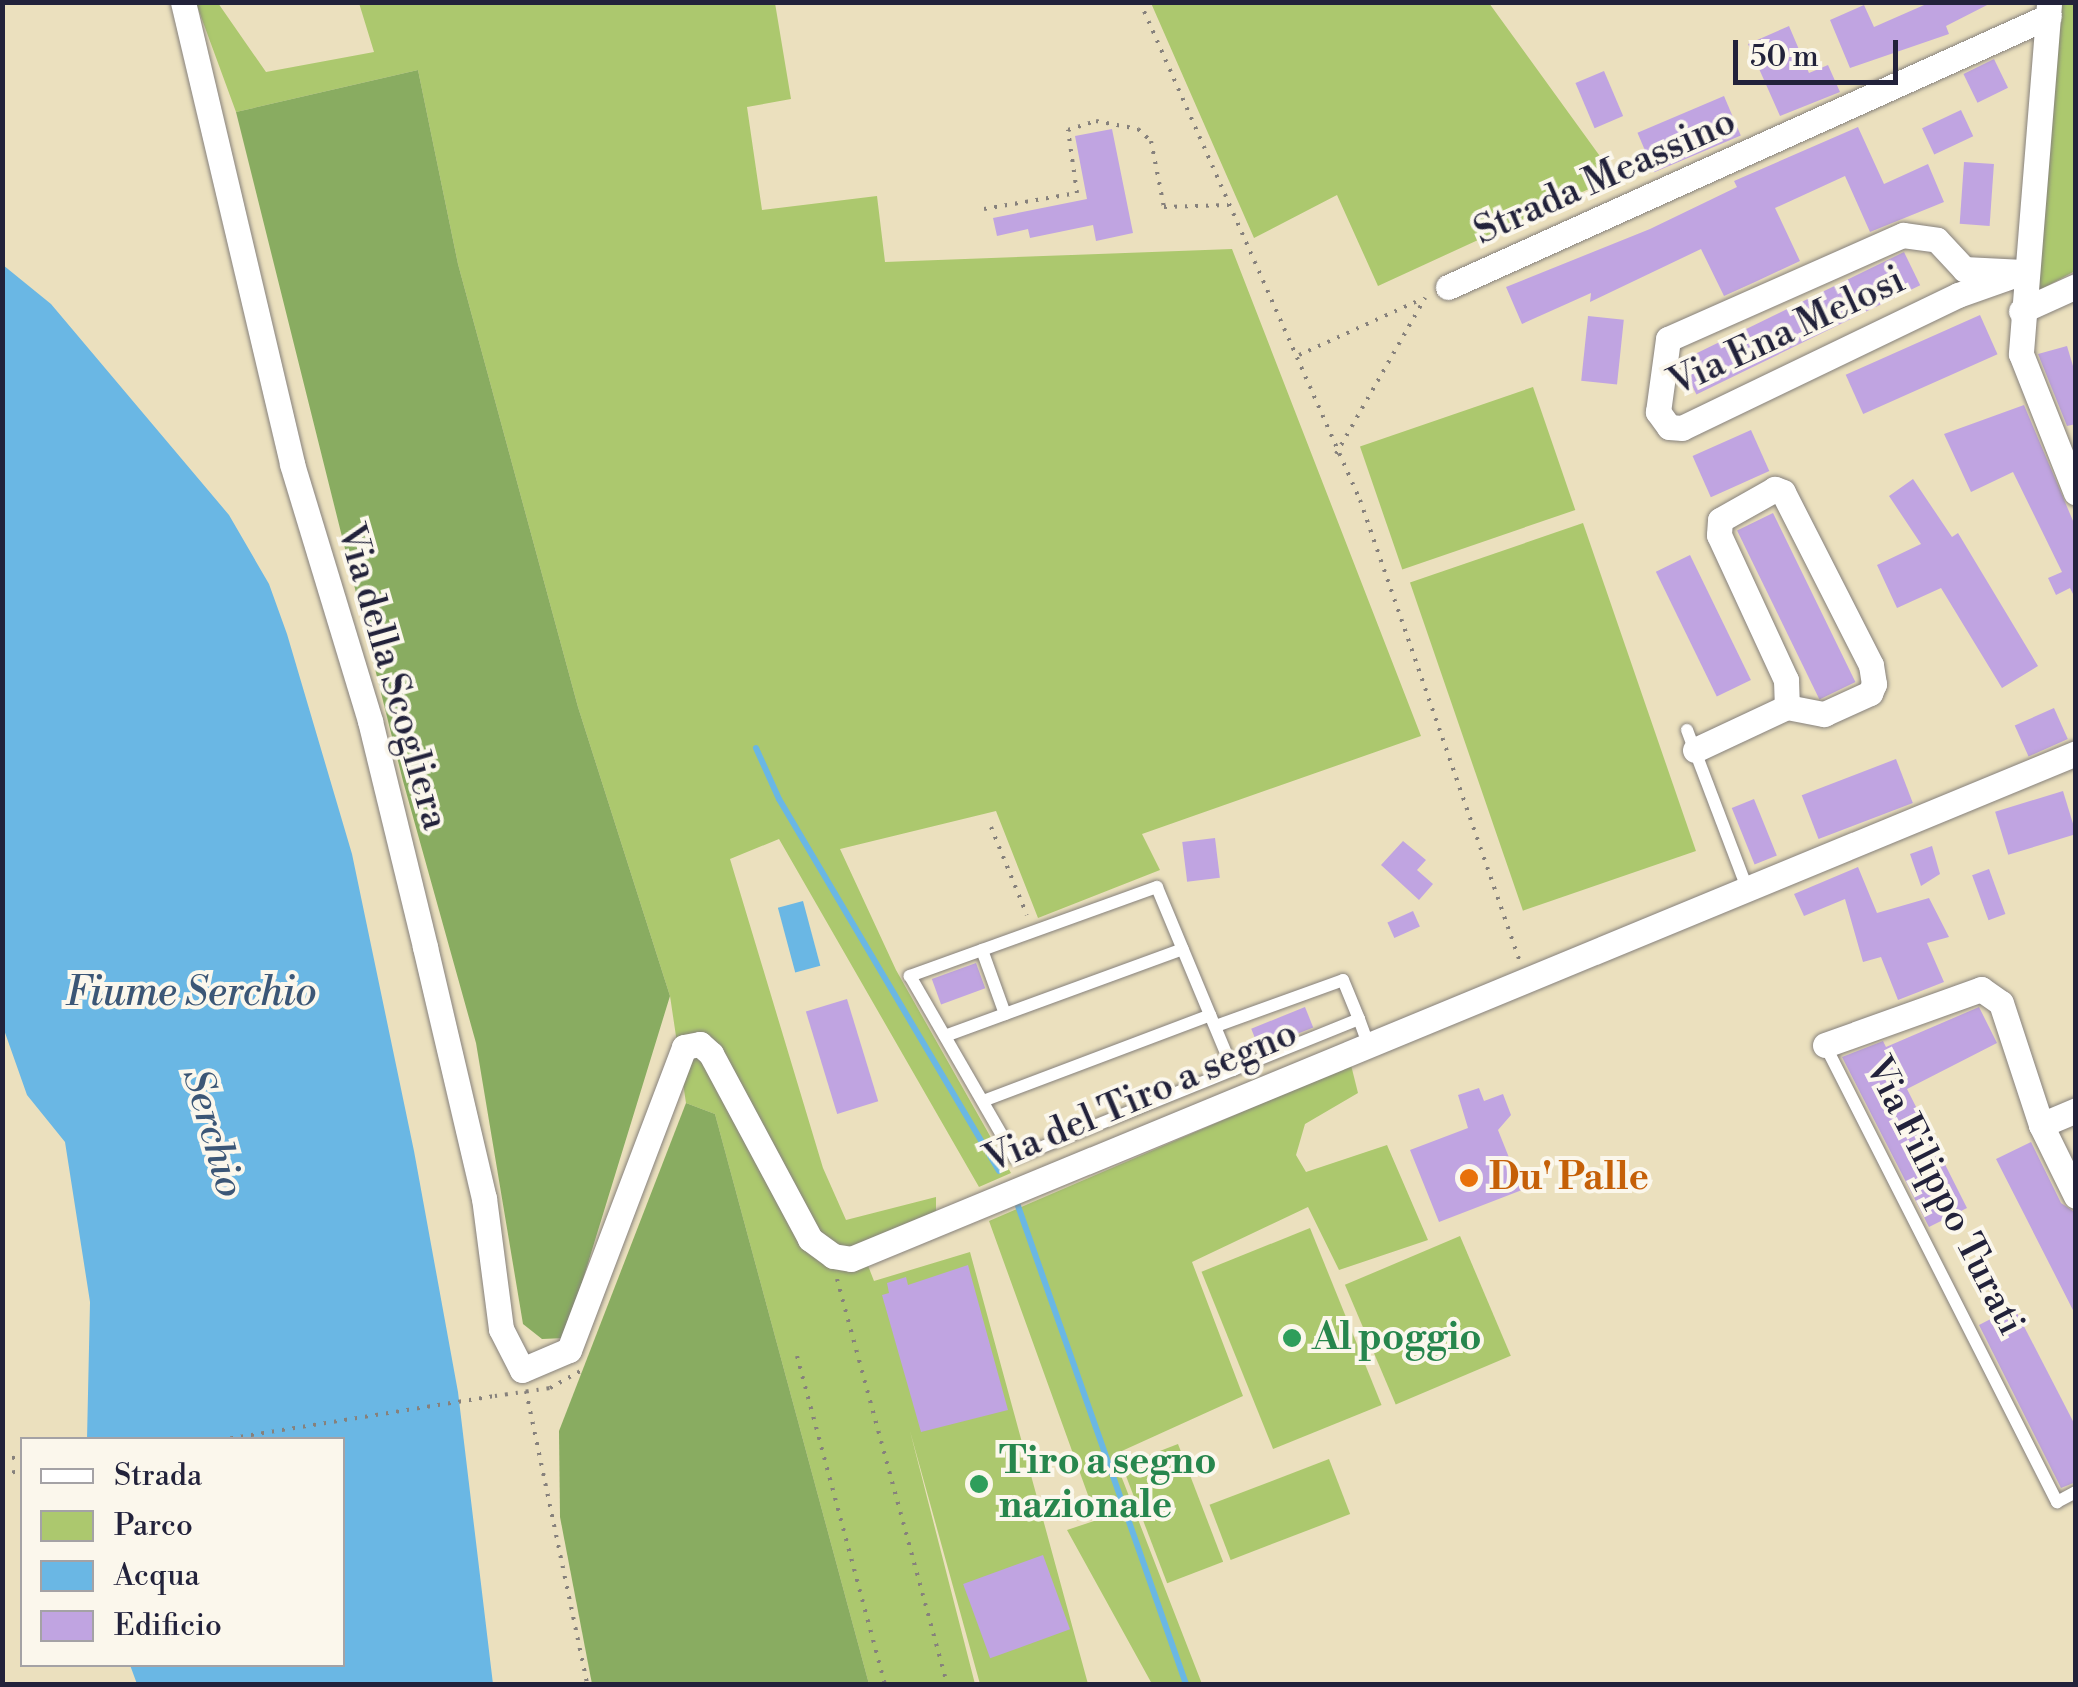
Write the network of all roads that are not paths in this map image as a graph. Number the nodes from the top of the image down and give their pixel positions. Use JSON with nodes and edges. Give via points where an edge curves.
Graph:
{"nodes":[{"id":1,"x":183,"y":2,"type":"edge"},
{"id":2,"x":2049,"y":9,"type":"edge"},
{"id":3,"x":2023,"y":272,"type":"junction"},
{"id":4,"x":2076,"y":286,"type":"edge"},
{"id":5,"x":1437,"y":293,"type":"road end"},
{"id":6,"x":2021,"y":312,"type":"junction"},
{"id":7,"x":2076,"y":493,"type":"edge"},
{"id":8,"x":1787,"y":707,"type":"junction"},
{"id":9,"x":1691,"y":740,"type":"joint"},
{"id":10,"x":2076,"y":753,"type":"edge"},
{"id":11,"x":1747,"y":888,"type":"junction"},
{"id":12,"x":1183,"y":949,"type":"junction"},
{"id":13,"x":982,"y":950,"type":"junction"},
{"id":14,"x":1005,"y":1014,"type":"junction"},
{"id":15,"x":1213,"y":1020,"type":"junction"},
{"id":16,"x":1364,"y":1032,"type":"junction"},
{"id":17,"x":944,"y":1036,"type":"junction"},
{"id":18,"x":1825,"y":1045,"type":"joint"},
{"id":19,"x":1233,"y":1070,"type":"junction"},
{"id":20,"x":983,"y":1102,"type":"junction"},
{"id":21,"x":2076,"y":1110,"type":"edge"},
{"id":22,"x":2041,"y":1125,"type":"junction"},
{"id":23,"x":2076,"y":1196,"type":"edge"},
{"id":24,"x":842,"y":1258,"type":"joint"},
{"id":25,"x":2076,"y":1492,"type":"edge"}],
"edges":[{"from":1,"to":24,"type":"street","name":"Via della Scogliera","via":[[292,464],[370,721],[425,946],[484,1198],[502,1329],[522,1370],[569,1350],[684,1046],[700,1044],[712,1054],[797,1220]]},
{"from":2,"to":3,"type":"street"},
{"from":2,"to":5,"type":"street","name":"Strada Meassino"},
{"from":3,"to":3,"type":"street","name":"Via Ena Melosi","via":[[1958,295],[1682,428],[1669,427],[1658,412],[1668,339],[1903,235],[1937,240],[1964,268]]},
{"from":3,"to":6,"type":"street"},
{"from":4,"to":6,"type":"street"},
{"from":6,"to":7,"type":"street","via":[[2021,354]]},
{"from":8,"to":8,"type":"street","via":[[1824,714],[1870,693],[1874,684],[1871,664],[1783,492],[1775,490],[1720,520],[1719,535],[1786,680]]},
{"from":8,"to":9,"type":"street"},
{"from":9,"to":11,"type":"lane"},
{"from":10,"to":11,"type":"street","name":"Via del Tiro a segno"},
{"from":11,"to":16,"type":"street","name":"Via del Tiro a segno","via":[[1526,978]]},
{"from":12,"to":13,"type":"lane","via":[[1157,887]]},
{"from":12,"to":14,"type":"lane"},
{"from":12,"to":15,"type":"lane"},
{"from":13,"to":14,"type":"lane"},
{"from":13,"to":17,"type":"lane","via":[[910,976]]},
{"from":14,"to":17,"type":"lane"},
{"from":15,"to":16,"type":"lane","via":[[1343,980]]},
{"from":15,"to":19,"type":"lane"},
{"from":15,"to":20,"type":"lane"},
{"from":16,"to":19,"type":"lane"},
{"from":16,"to":24,"type":"street","name":"Via del Tiro a segno"},
{"from":17,"to":20,"type":"lane"},
{"from":18,"to":22,"type":"street","name":"Via Filippo Turati","via":[[1981,989],[2001,1003]]},
{"from":18,"to":25,"type":"lane","name":"Via Filippo Turati","via":[[2057,1502]]},
{"from":19,"to":20,"type":"lane","via":[[1016,1158]]},
{"from":21,"to":22,"type":"street"},
{"from":22,"to":23,"type":"street","name":"Via Filippo Turati"}]}
